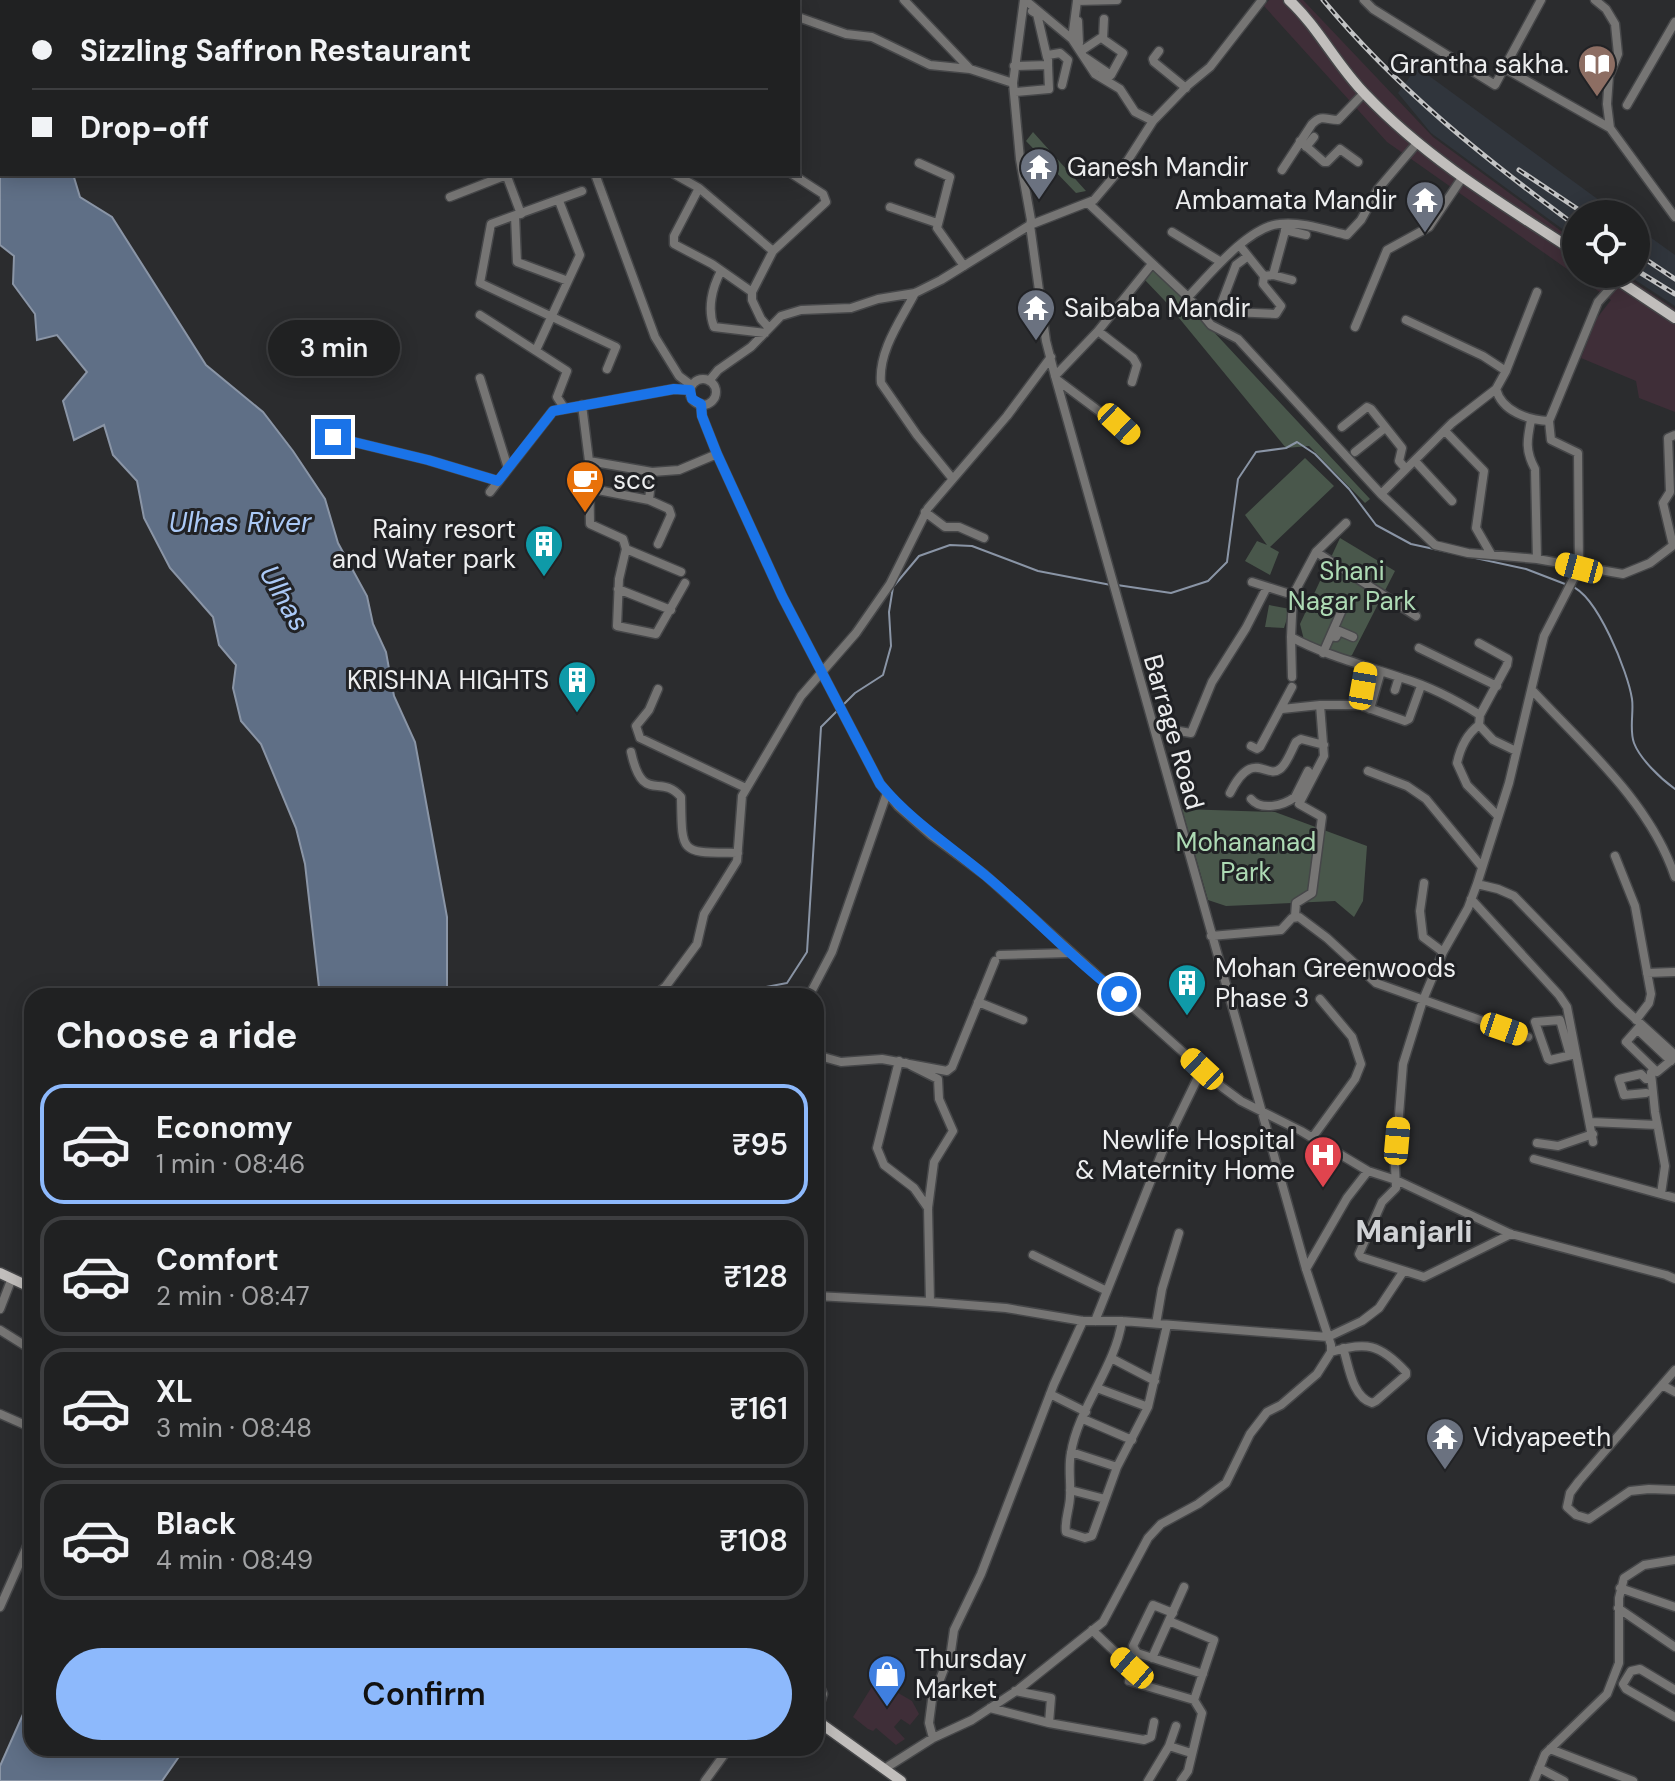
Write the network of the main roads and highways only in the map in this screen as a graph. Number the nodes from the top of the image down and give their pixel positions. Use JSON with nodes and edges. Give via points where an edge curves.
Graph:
{"nodes":[{"id":1,"x":1289,"y":0,"type":"edge"},
{"id":2,"x":1562,"y":243,"type":"edge"},
{"id":3,"x":1630,"y":288,"type":"edge"},
{"id":4,"x":1675,"y":318,"type":"edge"},
{"id":5,"x":0,"y":1273,"type":"edge"},
{"id":6,"x":24,"y":1284,"type":"edge"},
{"id":7,"x":824,"y":1724,"type":"edge"},
{"id":8,"x":901,"y":1781,"type":"edge"}],
"edges":[{"from":1,"to":2,"type":"main road","via":[[1364,93],[1418,142],[1462,178]]},
{"from":3,"to":4,"type":"main road"},
{"from":5,"to":6,"type":"main road"},
{"from":7,"to":8,"type":"main road"}]}
